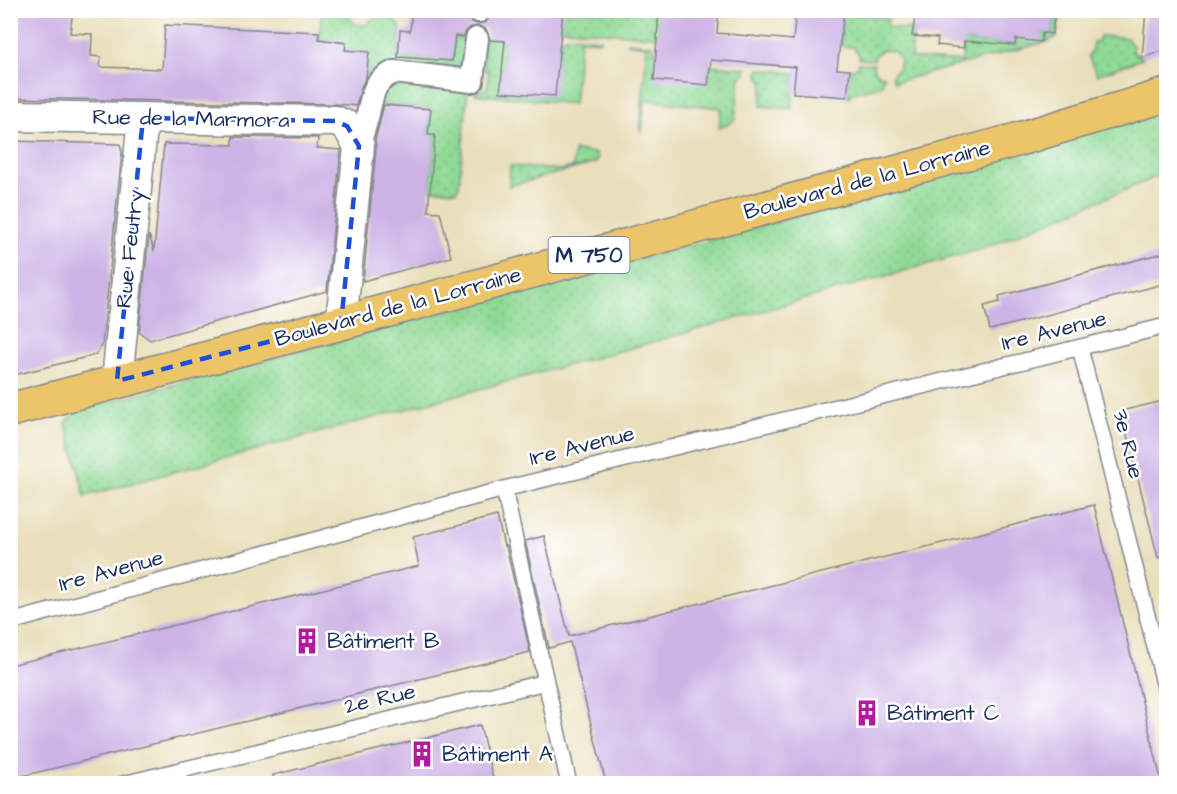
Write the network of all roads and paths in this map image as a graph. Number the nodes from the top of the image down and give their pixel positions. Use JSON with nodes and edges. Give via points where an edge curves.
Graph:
{"nodes":[{"id":1,"x":477,"y":39,"type":"dead end"},
{"id":2,"x":1167,"y":95,"type":"edge"},
{"id":3,"x":10,"y":116,"type":"edge"},
{"id":4,"x":143,"y":118,"type":"junction"},
{"id":5,"x":359,"y":146,"type":"junction"},
{"id":6,"x":341,"y":323,"type":"junction"},
{"id":7,"x":1167,"y":326,"type":"edge"},
{"id":8,"x":1080,"y":348,"type":"junction"},
{"id":9,"x":117,"y":381,"type":"junction"},
{"id":10,"x":10,"y":410,"type":"edge"},
{"id":11,"x":504,"y":489,"type":"junction"},
{"id":12,"x":10,"y":622,"type":"edge"},
{"id":13,"x":546,"y":682,"type":"junction"},
{"id":14,"x":1167,"y":691,"type":"edge"},
{"id":15,"x":123,"y":783,"type":"edge"},
{"id":16,"x":569,"y":783,"type":"edge"}],
"edges":[{"from":1,"to":5,"type":"street","via":[[472,81],[394,72],[384,77],[372,93]]},
{"from":2,"to":6,"type":"main road","name":"Boulevard de la Lorraine","number":"M 750","via":[[1016,140]]},
{"from":3,"to":4,"type":"street","name":"Rue de la Marmora"},
{"from":4,"to":5,"type":"street","name":"Rue de la Marmora","via":[[335,121],[347,126]]},
{"from":4,"to":9,"type":"street","name":"Rue Feutry"},
{"from":5,"to":6,"type":"street"},
{"from":6,"to":9,"type":"main road","name":"Boulevard de la Lorraine","number":"M 750"},
{"from":7,"to":8,"type":"lane","name":"1re Avenue"},
{"from":8,"to":11,"type":"lane","name":"1re Avenue"},
{"from":8,"to":14,"type":"lane","name":"3e Rue"},
{"from":9,"to":10,"type":"main road","name":"Boulevard de la Lorraine","number":"M 750"},
{"from":11,"to":12,"type":"lane","name":"1re Avenue"},
{"from":11,"to":13,"type":"lane"},
{"from":13,"to":15,"type":"lane","name":"2e Rue"},
{"from":13,"to":16,"type":"lane"}]}
